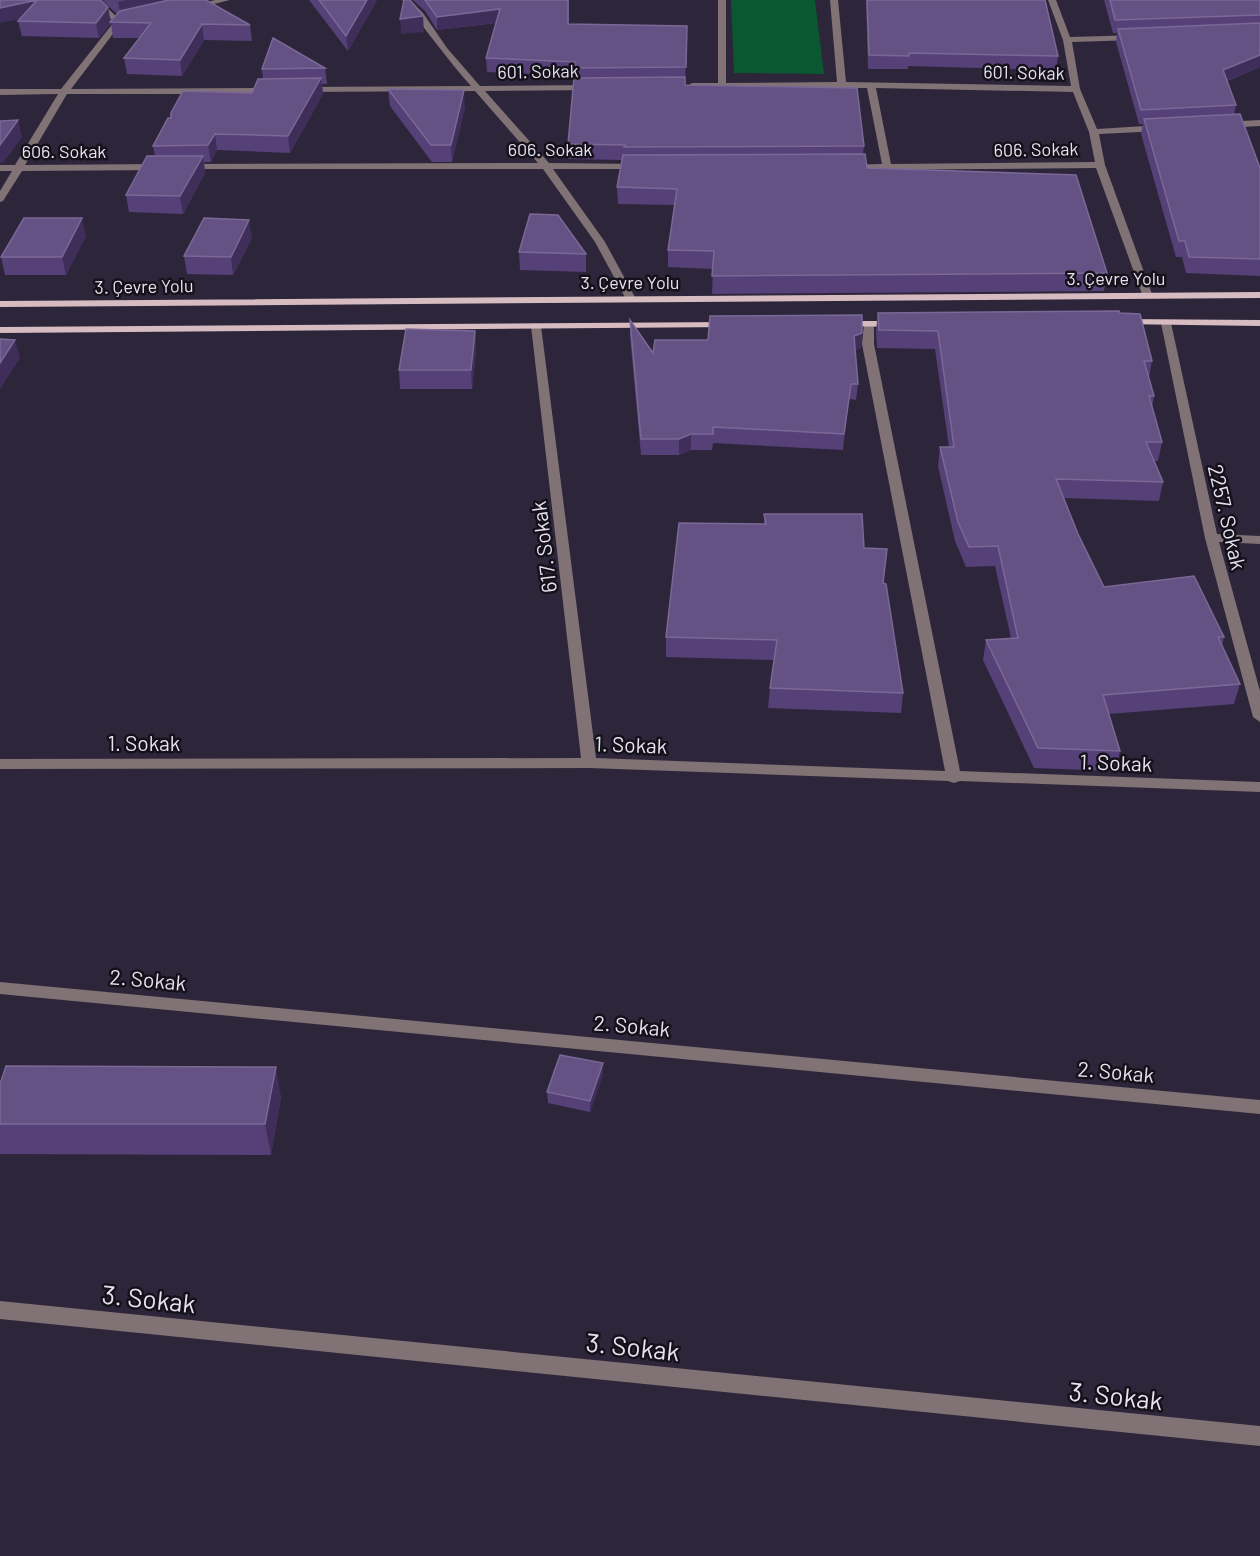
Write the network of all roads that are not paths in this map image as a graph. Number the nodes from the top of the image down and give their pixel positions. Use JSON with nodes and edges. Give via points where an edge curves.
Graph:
{"nodes":[{"id":1,"x":94,"y":0,"type":"edge"},
{"id":2,"x":226,"y":0,"type":"edge"},
{"id":3,"x":406,"y":0,"type":"edge"},
{"id":4,"x":722,"y":0,"type":"edge"},
{"id":5,"x":834,"y":0,"type":"edge"},
{"id":6,"x":1052,"y":0,"type":"edge"},
{"id":7,"x":183,"y":9,"type":"edge"},
{"id":8,"x":129,"y":20,"type":"edge"},
{"id":9,"x":118,"y":22,"type":"junction"},
{"id":10,"x":1147,"y":37,"type":"edge"},
{"id":11,"x":1067,"y":40,"type":"junction"},
{"id":12,"x":842,"y":85,"type":"junction"},
{"id":13,"x":687,"y":86,"type":"edge"},
{"id":14,"x":722,"y":86,"type":"junction"},
{"id":15,"x":872,"y":86,"type":"junction"},
{"id":16,"x":606,"y":87,"type":"edge"},
{"id":17,"x":480,"y":89,"type":"junction"},
{"id":18,"x":1076,"y":89,"type":"junction"},
{"id":19,"x":277,"y":91,"type":"edge"},
{"id":20,"x":289,"y":91,"type":"edge"},
{"id":21,"x":0,"y":92,"type":"edge"},
{"id":22,"x":63,"y":93,"type":"junction"},
{"id":23,"x":1260,"y":123,"type":"edge"},
{"id":24,"x":1212,"y":126,"type":"edge"},
{"id":25,"x":1177,"y":128,"type":"edge"},
{"id":26,"x":1094,"y":132,"type":"junction"},
{"id":27,"x":545,"y":165,"type":"junction"},
{"id":28,"x":1100,"y":165,"type":"junction"},
{"id":29,"x":651,"y":166,"type":"edge"},
{"id":30,"x":840,"y":167,"type":"edge"},
{"id":31,"x":887,"y":167,"type":"junction"},
{"id":32,"x":0,"y":168,"type":"edge"},
{"id":33,"x":17,"y":168,"type":"junction"},
{"id":34,"x":0,"y":199,"type":"edge"},
{"id":35,"x":1147,"y":294,"type":"junction"},
{"id":36,"x":1260,"y":295,"type":"edge"},
{"id":37,"x":632,"y":298,"type":"junction"},
{"id":38,"x":0,"y":304,"type":"edge"},
{"id":39,"x":1110,"y":322,"type":"edge"},
{"id":40,"x":1166,"y":323,"type":"junction"},
{"id":41,"x":1260,"y":323,"type":"edge"},
{"id":42,"x":833,"y":324,"type":"edge"},
{"id":43,"x":869,"y":324,"type":"junction"},
{"id":44,"x":904,"y":324,"type":"edge"},
{"id":45,"x":738,"y":325,"type":"edge"},
{"id":46,"x":536,"y":326,"type":"junction"},
{"id":47,"x":0,"y":330,"type":"edge"},
{"id":48,"x":1211,"y":538,"type":"junction"},
{"id":49,"x":1260,"y":540,"type":"edge"},
{"id":50,"x":1260,"y":717,"type":"edge"},
{"id":51,"x":589,"y":763,"type":"junction"},
{"id":52,"x":0,"y":764,"type":"edge"},
{"id":53,"x":954,"y":778,"type":"junction"},
{"id":54,"x":1260,"y":787,"type":"edge"},
{"id":55,"x":0,"y":988,"type":"edge"},
{"id":56,"x":1260,"y":1107,"type":"edge"},
{"id":57,"x":0,"y":1310,"type":"edge"},
{"id":58,"x":1260,"y":1436,"type":"edge"}],
"edges":[{"from":1,"to":9,"type":"street"},
{"from":2,"to":7,"type":"street"},
{"from":3,"to":17,"type":"street"},
{"from":4,"to":14,"type":"street"},
{"from":5,"to":12,"type":"street"},
{"from":6,"to":11,"type":"street"},
{"from":8,"to":9,"type":"street"},
{"from":9,"to":22,"type":"street"},
{"from":10,"to":11,"type":"street"},
{"from":11,"to":18,"type":"street"},
{"from":12,"to":14,"type":"street","name":"601. Sokak"},
{"from":12,"to":15,"type":"street","name":"601. Sokak"},
{"from":13,"to":14,"type":"street","name":"601. Sokak"},
{"from":15,"to":18,"type":"street","name":"601. Sokak"},
{"from":15,"to":31,"type":"street"},
{"from":16,"to":17,"type":"street","name":"601. Sokak"},
{"from":17,"to":20,"type":"street","name":"601. Sokak"},
{"from":17,"to":27,"type":"street"},
{"from":18,"to":26,"type":"street"},
{"from":19,"to":22,"type":"street"},
{"from":21,"to":22,"type":"street"},
{"from":22,"to":33,"type":"street"},
{"from":23,"to":24,"type":"street"},
{"from":25,"to":26,"type":"street","name":"606. Sokak"},
{"from":26,"to":28,"type":"street"},
{"from":27,"to":29,"type":"street","name":"606. Sokak"},
{"from":27,"to":33,"type":"street","name":"606. Sokak"},
{"from":27,"to":37,"type":"street","via":[[600,242]]},
{"from":28,"to":31,"type":"street","name":"606. Sokak"},
{"from":28,"to":35,"type":"street"},
{"from":30,"to":31,"type":"street","name":"606. Sokak"},
{"from":32,"to":33,"type":"street","name":"606. Sokak"},
{"from":33,"to":34,"type":"street"},
{"from":35,"to":36,"type":"main road","name":"3. Çevre Yolu"},
{"from":35,"to":37,"type":"main road","name":"3. Çevre Yolu"},
{"from":37,"to":38,"type":"main road","name":"3. Çevre Yolu"},
{"from":39,"to":40,"type":"main road"},
{"from":40,"to":41,"type":"main road"},
{"from":40,"to":48,"type":"street","name":"2257. Sokak"},
{"from":42,"to":43,"type":"main road"},
{"from":43,"to":44,"type":"main road"},
{"from":43,"to":53,"type":"street","via":[[868,344]]},
{"from":45,"to":46,"type":"main road"},
{"from":46,"to":47,"type":"main road"},
{"from":46,"to":51,"type":"street","name":"617. Sokak"},
{"from":48,"to":49,"type":"street"},
{"from":48,"to":50,"type":"street","name":"2257. Sokak"},
{"from":51,"to":52,"type":"street","name":"1. Sokak"},
{"from":51,"to":53,"type":"street","name":"1. Sokak"},
{"from":53,"to":54,"type":"street","name":"1. Sokak"},
{"from":55,"to":56,"type":"street","name":"2. Sokak"},
{"from":57,"to":58,"type":"street","name":"3. Sokak"}]}
